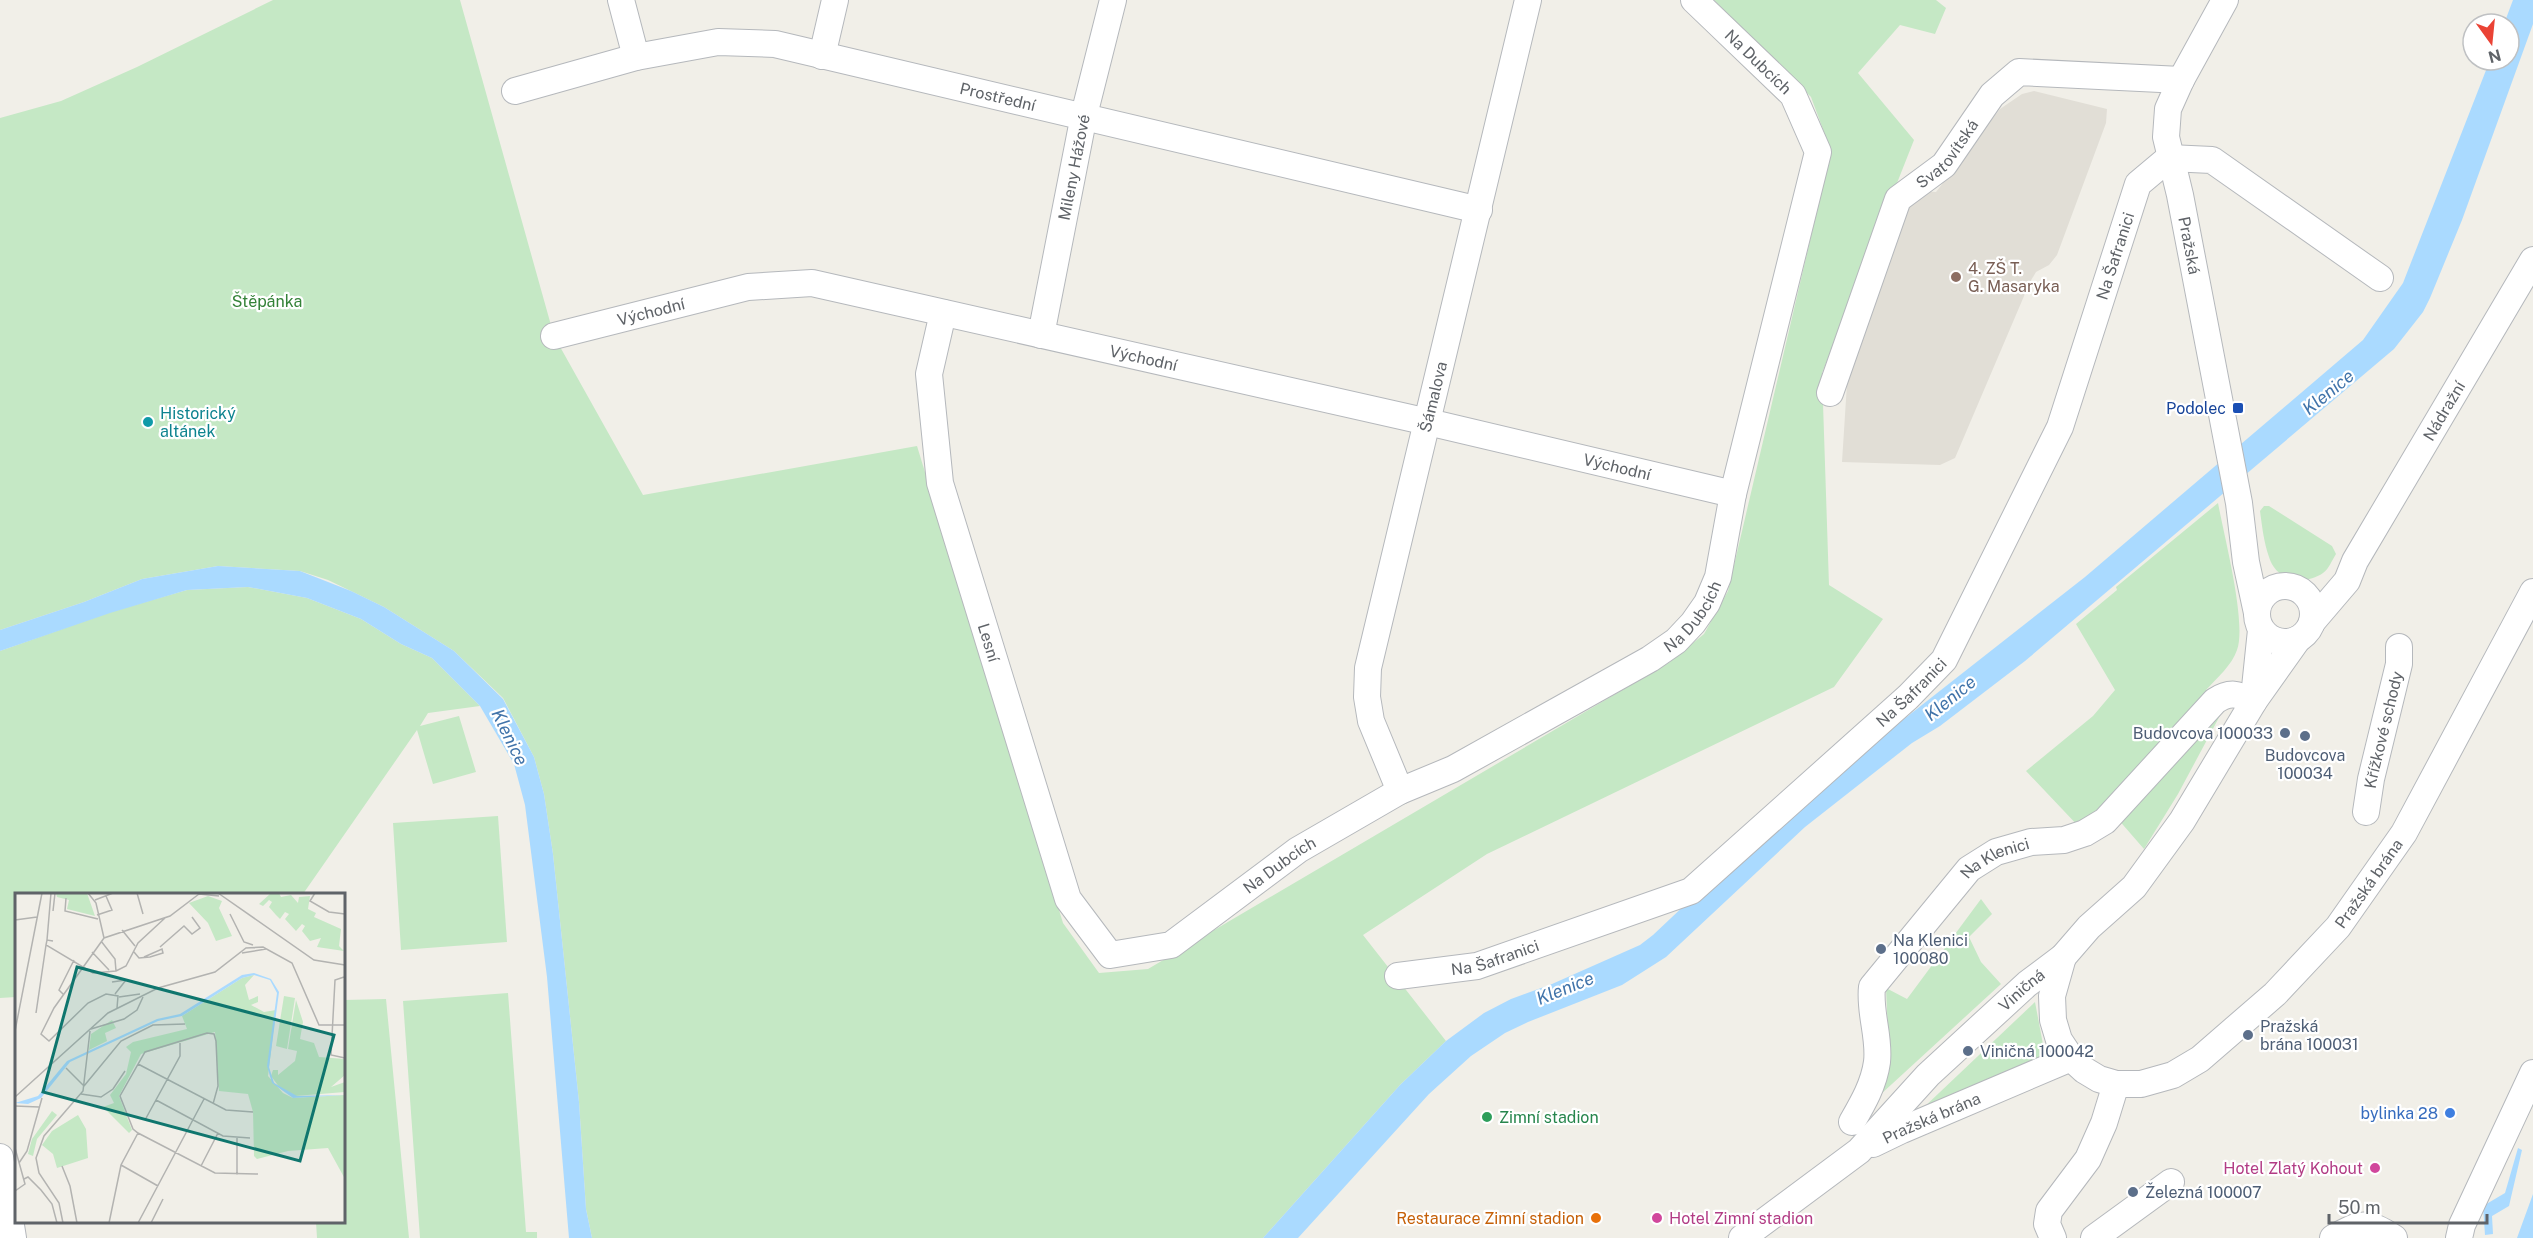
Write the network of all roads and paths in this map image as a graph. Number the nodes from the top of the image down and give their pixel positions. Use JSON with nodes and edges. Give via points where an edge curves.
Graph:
{"nodes":[{"id":1,"x":621,"y":0,"type":"edge"},
{"id":2,"x":835,"y":0,"type":"edge"},
{"id":3,"x":1113,"y":0,"type":"edge"},
{"id":4,"x":1528,"y":0,"type":"edge"},
{"id":5,"x":1694,"y":0,"type":"edge"},
{"id":6,"x":2225,"y":0,"type":"edge"},
{"id":7,"x":822,"y":56,"type":"junction"},
{"id":8,"x":636,"y":57,"type":"junction"},
{"id":9,"x":2181,"y":81,"type":"junction"},
{"id":10,"x":515,"y":91,"type":"dead end"},
{"id":11,"x":1084,"y":116,"type":"junction"},
{"id":12,"x":2169,"y":158,"type":"junction"},
{"id":13,"x":1479,"y":210,"type":"junction"},
{"id":14,"x":2533,"y":260,"type":"edge"},
{"id":15,"x":2380,"y":278,"type":"dead end"},
{"id":16,"x":943,"y":313,"type":"junction"},
{"id":17,"x":1041,"y":335,"type":"junction"},
{"id":18,"x":554,"y":336,"type":"dead end"},
{"id":19,"x":1830,"y":393,"type":"dead end"},
{"id":20,"x":1428,"y":422,"type":"junction"},
{"id":21,"x":1733,"y":494,"type":"junction"},
{"id":22,"x":2239,"y":503,"type":"junction"},
{"id":23,"x":2355,"y":561,"type":"junction"},
{"id":24,"x":2291,"y":589,"type":"junction"},
{"id":25,"x":2533,"y":592,"type":"edge"},
{"id":26,"x":2259,"y":622,"type":"junction"},
{"id":27,"x":2305,"y":631,"type":"junction"},
{"id":28,"x":2399,"y":648,"type":"dead end"},
{"id":29,"x":2254,"y":701,"type":"junction"},
{"id":30,"x":1400,"y":791,"type":"junction"},
{"id":31,"x":2366,"y":812,"type":"dead end"},
{"id":32,"x":1110,"y":955,"type":"joint"},
{"id":33,"x":2063,"y":957,"type":"junction"},
{"id":34,"x":1398,"y":975,"type":"dead end"},
{"id":35,"x":2071,"y":1058,"type":"junction"},
{"id":36,"x":2533,"y":1073,"type":"edge"},
{"id":37,"x":2115,"y":1084,"type":"junction"},
{"id":38,"x":1852,"y":1122,"type":"dead end"},
{"id":39,"x":1859,"y":1151,"type":"junction"},
{"id":40,"x":0,"y":1157,"type":"edge"},
{"id":41,"x":2171,"y":1182,"type":"dead end"},
{"id":42,"x":14,"y":1238,"type":"edge"},
{"id":43,"x":1742,"y":1238,"type":"edge"},
{"id":44,"x":2053,"y":1238,"type":"edge"},
{"id":45,"x":2094,"y":1238,"type":"edge"},
{"id":46,"x":2333,"y":1238,"type":"edge"},
{"id":47,"x":2394,"y":1238,"type":"edge"},
{"id":48,"x":2459,"y":1238,"type":"edge"}],
"edges":[{"from":1,"to":8,"type":"street"},
{"from":2,"to":7,"type":"street"},
{"from":3,"to":11,"type":"street","name":"Mileny Hážové"},
{"from":4,"to":13,"type":"street","name":"Šámalova"},
{"from":5,"to":21,"type":"street","name":"Na Dubcích","via":[[1793,94],[1818,152]]},
{"from":6,"to":9,"type":"street","name":"Pražská"},
{"from":7,"to":8,"type":"street","name":"Prostřední","via":[[775,44],[718,42]]},
{"from":7,"to":11,"type":"street","name":"Prostřední"},
{"from":8,"to":10,"type":"street","name":"Prostřední"},
{"from":9,"to":12,"type":"street","name":"Pražská","via":[[2168,110]]},
{"from":9,"to":19,"type":"street","name":"Svatovítská","via":[[2019,72],[1992,95],[1944,165],[1898,199]]},
{"from":11,"to":13,"type":"street","name":"Prostřední"},
{"from":11,"to":17,"type":"street","name":"Mileny Hážové"},
{"from":12,"to":15,"type":"street","via":[[2211,160]]},
{"from":12,"to":22,"type":"street","name":"Pražská","via":[[2180,195]]},
{"from":12,"to":34,"type":"street","name":"Na Šafranici","via":[[2138,184],[2060,427],[1944,660],[1908,697],[1691,891],[1477,966]]},
{"from":13,"to":20,"type":"street","name":"Šámalova"},
{"from":14,"to":23,"type":"street","name":"Nádražní"},
{"from":16,"to":17,"type":"street","name":"Východní"},
{"from":16,"to":18,"type":"street","name":"Východní","via":[[812,282],[748,287]]},
{"from":16,"to":32,"type":"street","name":"Lesní","via":[[929,374],[940,483],[1068,899]]},
{"from":17,"to":20,"type":"street","name":"Východní"},
{"from":20,"to":21,"type":"street","name":"Východní"},
{"from":20,"to":30,"type":"street","name":"Šámalova","via":[[1368,668],[1366,697],[1371,722]]},
{"from":21,"to":30,"type":"street","name":"Na Dubcích","via":[[1718,576],[1707,603],[1676,641],[1453,769]]},
{"from":22,"to":24,"type":"street","name":"Pražská","via":[[2267,574]]},
{"from":22,"to":26,"type":"street","name":"Pražská"},
{"from":23,"to":24,"type":"street","name":"Nádražní","via":[[2323,588]]},
{"from":23,"to":27,"type":"street","name":"Nádražní","via":[[2347,581]]},
{"from":24,"to":26,"type":"street","via":[[2269,591],[2260,600]]},
{"from":24,"to":27,"type":"street","via":[[2311,605]]},
{"from":25,"to":37,"type":"street","name":"Pražská brána","via":[[2404,833],[2338,927],[2276,994],[2200,1059],[2173,1075],[2141,1084]]},
{"from":26,"to":27,"type":"street","via":[[2268,637],[2278,642]]},
{"from":26,"to":29,"type":"street","name":"Viničná"},
{"from":27,"to":29,"type":"street","name":"Viničná"},
{"from":28,"to":31,"type":"street","name":"Křížkové schody","via":[[2399,664]]},
{"from":29,"to":33,"type":"street","name":"Viničná","via":[[2158,857],[2134,887],[2089,927]]},
{"from":29,"to":38,"type":"street","name":"Na Klenici","via":[[2236,693],[2215,700],[2105,821],[2095,827],[2064,840],[2031,842],[1996,852],[1969,869],[1872,987],[1877,1061],[1866,1099]]},
{"from":30,"to":32,"type":"street","name":"Na Dubcích","via":[[1298,850],[1171,945]]},
{"from":33,"to":35,"type":"street","name":"Pražská brána","via":[[2052,996],[2053,1020]]},
{"from":33,"to":39,"type":"street","name":"Viničná","via":[[2027,984],[1928,1075]]},
{"from":35,"to":37,"type":"street","name":"Pražská brána","via":[[2099,1079]]},
{"from":35,"to":39,"type":"street","name":"Pražská brána"},
{"from":36,"to":48,"type":"street"},
{"from":37,"to":44,"type":"street","via":[[2088,1159],[2049,1211],[2047,1224]]},
{"from":39,"to":43,"type":"street","name":"Viničná"},
{"from":40,"to":42,"type":"street"},
{"from":41,"to":45,"type":"street"},
{"from":46,"to":47,"type":"street","via":[[2367,1224]]}]}
